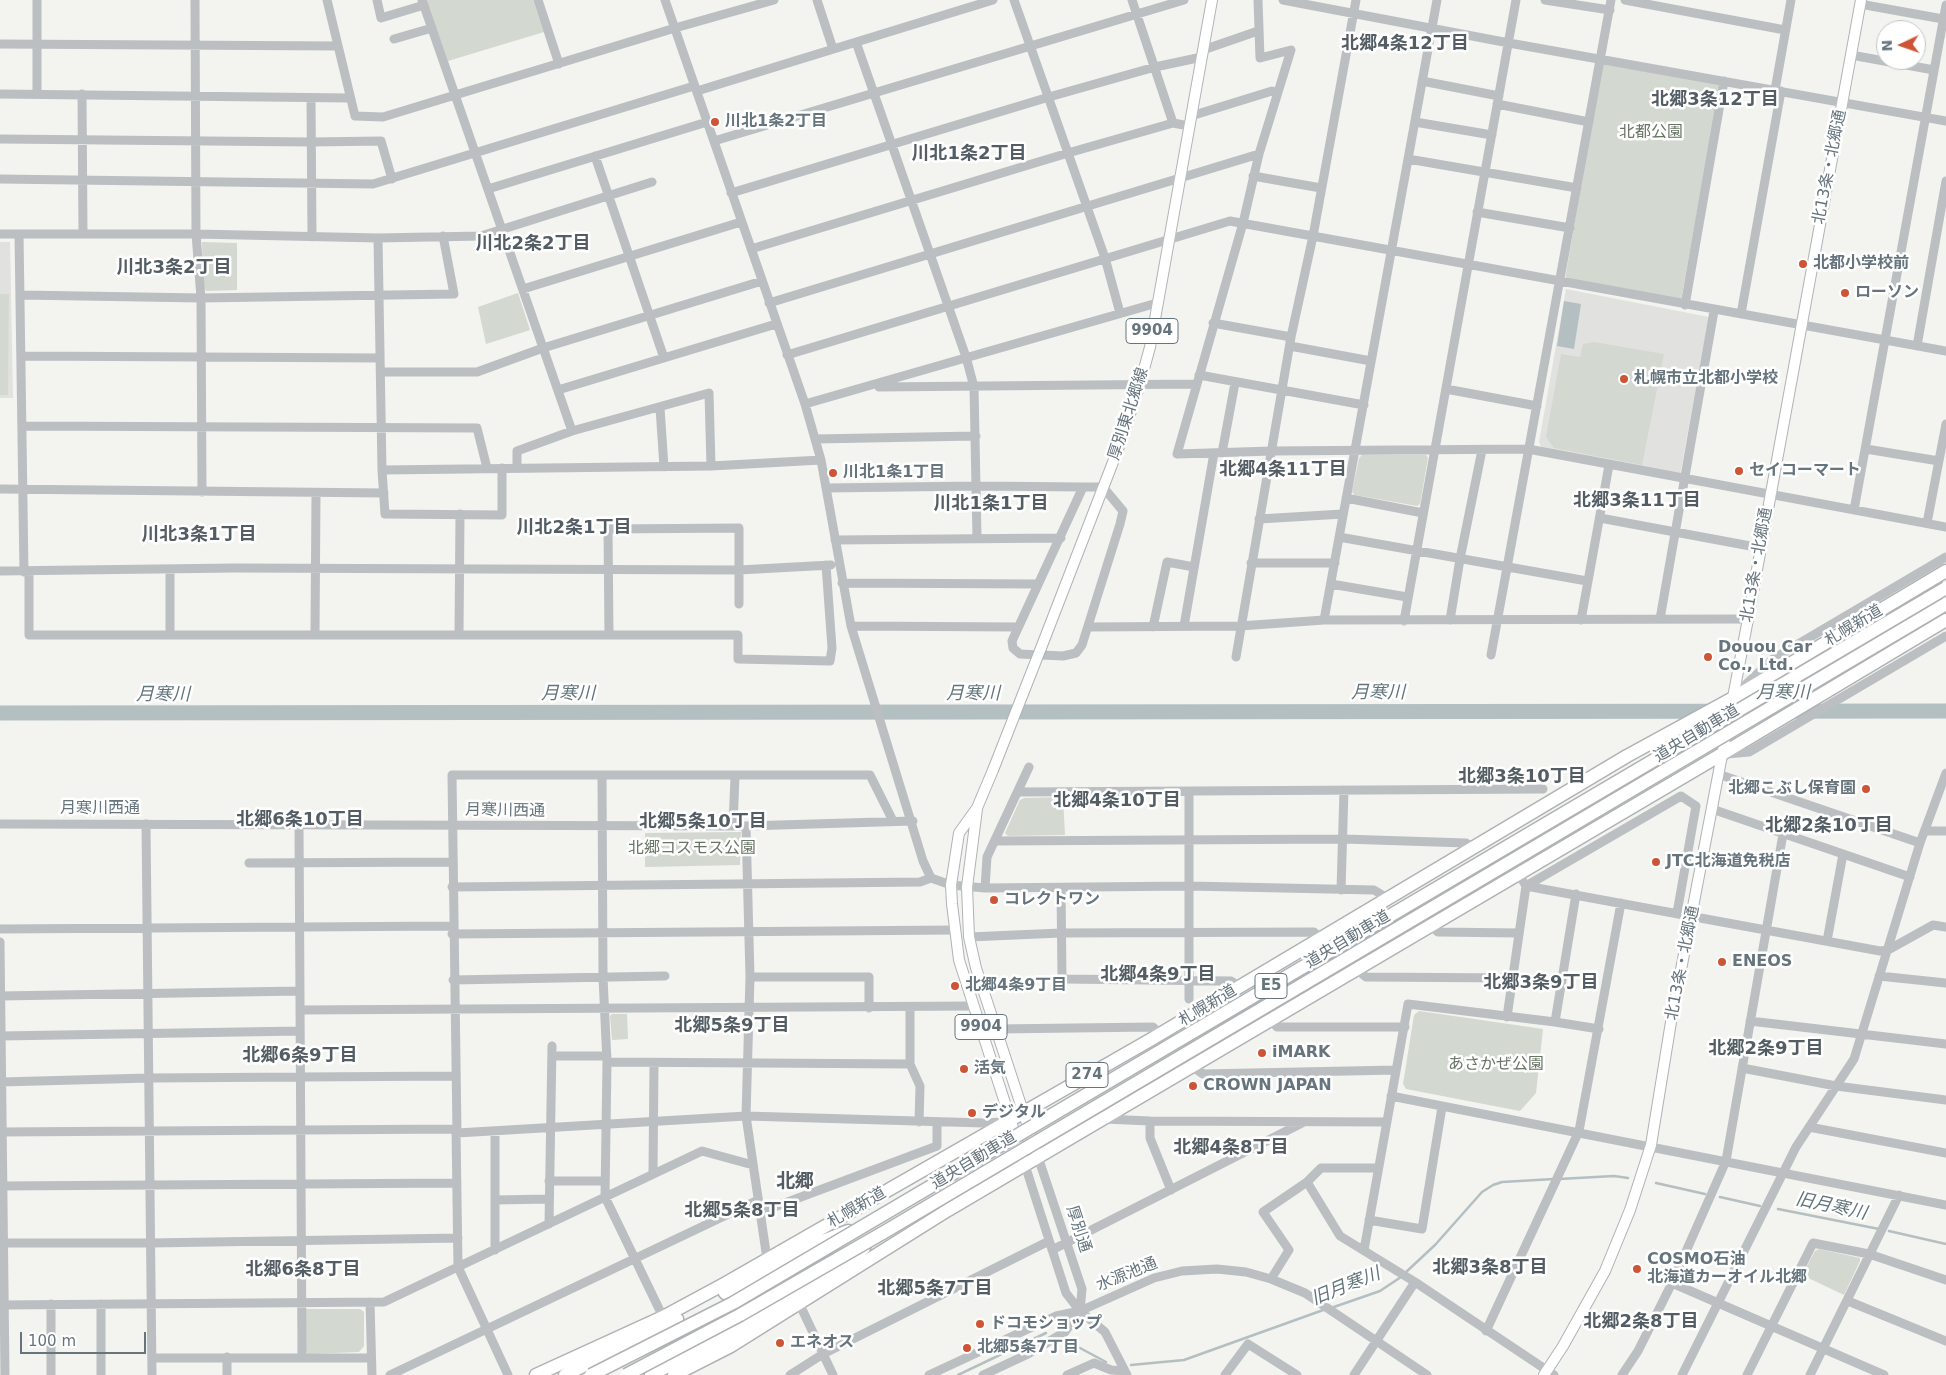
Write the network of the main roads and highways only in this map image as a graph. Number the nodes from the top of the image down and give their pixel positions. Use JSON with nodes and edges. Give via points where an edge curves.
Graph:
{"nodes":[{"id":1,"x":1212,"y":0,"type":"edge"},
{"id":2,"x":1860,"y":2,"type":"edge"},
{"id":3,"x":1946,"y":571,"type":"edge"},
{"id":4,"x":1946,"y":588,"type":"edge"},
{"id":5,"x":1946,"y":604,"type":"edge"},
{"id":6,"x":1946,"y":620,"type":"edge"},
{"id":7,"x":1733,"y":698,"type":"junction"},
{"id":8,"x":1722,"y":754,"type":"junction"},
{"id":9,"x":977,"y":808,"type":"junction"},
{"id":10,"x":1022,"y":1112,"type":"junction"},
{"id":11,"x":1009,"y":1120,"type":"junction"},
{"id":12,"x":1038,"y":1157,"type":"junction"},
{"id":13,"x":1025,"y":1165,"type":"junction"},
{"id":14,"x":871,"y":1222,"type":"junction"},
{"id":15,"x":886,"y":1231,"type":"junction"},
{"id":16,"x":1548,"y":1373,"type":"edge"},
{"id":17,"x":536,"y":1375,"type":"edge"},
{"id":18,"x":565,"y":1375,"type":"edge"},
{"id":19,"x":591,"y":1375,"type":"edge"},
{"id":20,"x":626,"y":1375,"type":"edge"},
{"id":21,"x":651,"y":1375,"type":"edge"},
{"id":22,"x":674,"y":1375,"type":"edge"}],
"edges":[{"from":1,"to":9,"type":"main road","name":"厚別東北郷線","number":"9904","bridge":true,"via":[[1158,303],[1140,384]]},
{"from":2,"to":7,"type":"main road","name":"北13条・北郷通"},
{"from":3,"to":7,"type":"highway","name":"札幌新道","number":"274"},
{"from":4,"to":14,"type":"highway","name":"道央自動車道","number":"E5","bridge":true},
{"from":5,"to":15,"type":"highway","name":"道央自動車道","number":"E5","bridge":true},
{"from":6,"to":8,"type":"highway","number":"274"},
{"from":7,"to":8,"type":"main road","name":"北13条・北郷通","bridge":true},
{"from":7,"to":10,"type":"highway","name":"札幌新道","number":"274","via":[[1627,756],[1240,987]]},
{"from":8,"to":12,"type":"highway","number":"274"},
{"from":8,"to":16,"type":"main road","name":"北13条・北郷通","via":[[1651,1146],[1605,1271]]},
{"from":9,"to":10,"type":"main road","name":"厚別東北郷線","number":"9904","via":[[967,887],[969,937]]},
{"from":9,"to":11,"type":"main road","name":"厚別東北郷線","number":"9904","via":[[959,833],[951,885],[955,930],[960,960]]},
{"from":10,"to":11,"type":"highway","name":"札幌新道","number":"274"},
{"from":10,"to":12,"type":"main road","name":"厚別東北郷線","number":"9904"},
{"from":11,"to":13,"type":"main road","name":"厚別東北郷線","number":"9904"},
{"from":11,"to":17,"type":"highway","name":"札幌新道","number":"274","via":[[663,1317]]},
{"from":12,"to":13,"type":"highway","number":"274"},
{"from":13,"to":22,"type":"highway","number":"274","via":[[800,1305]]},
{"from":14,"to":18,"type":"highway","bridge":true,"via":[[818,1242],[630,1344]]},
{"from":14,"to":19,"type":"highway","name":"道央自動車道","number":"E5","bridge":true,"via":[[732,1303]]},
{"from":15,"to":20,"type":"highway","name":"道央自動車道","number":"E5","bridge":true,"via":[[740,1315]]},
{"from":15,"to":21,"type":"highway","bridge":true,"via":[[845,1264],[770,1312]]}]}
